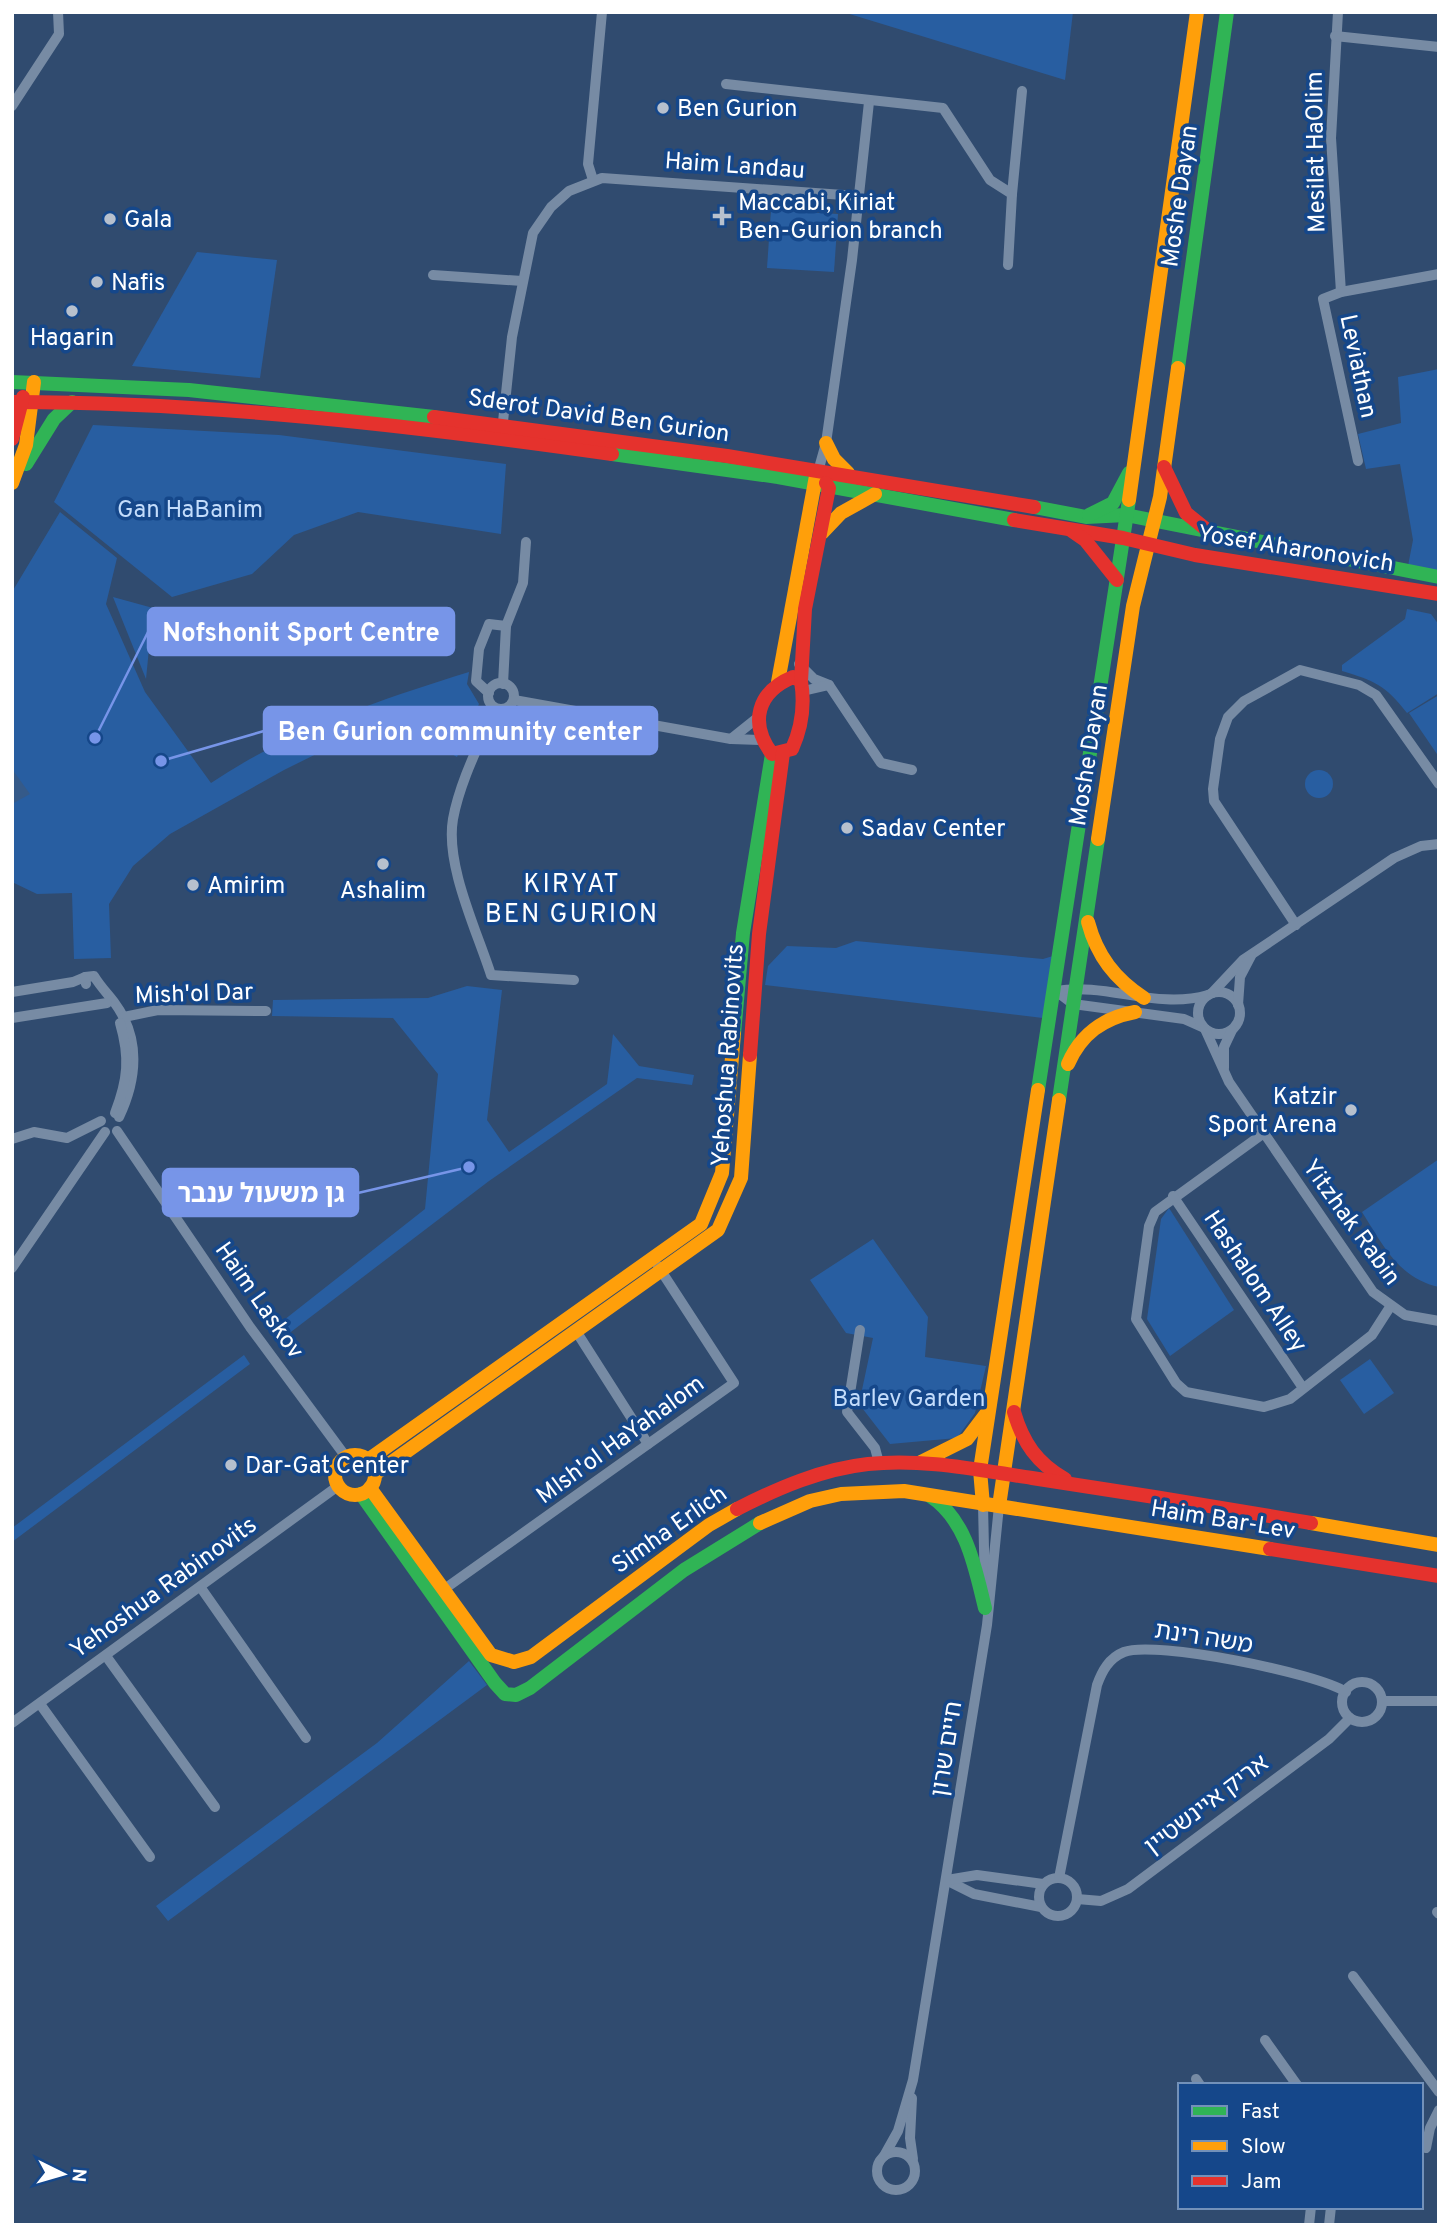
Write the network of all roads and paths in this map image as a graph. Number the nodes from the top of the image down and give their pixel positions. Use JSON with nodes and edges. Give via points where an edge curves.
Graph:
{"nodes":[{"id":1,"x":58,"y":12,"type":"edge"},
{"id":2,"x":602,"y":12,"type":"edge"},
{"id":3,"x":1197,"y":12,"type":"edge"},
{"id":4,"x":1227,"y":12,"type":"edge"},
{"id":5,"x":1338,"y":12,"type":"edge"},
{"id":6,"x":1335,"y":36,"type":"junction"},
{"id":7,"x":1439,"y":47,"type":"edge"},
{"id":8,"x":726,"y":84,"type":"dead end"},
{"id":9,"x":1022,"y":92,"type":"dead end"},
{"id":10,"x":869,"y":102,"type":"junction"},
{"id":11,"x":12,"y":106,"type":"edge"},
{"id":12,"x":593,"y":180,"type":"junction"},
{"id":13,"x":1012,"y":194,"type":"junction"},
{"id":14,"x":858,"y":196,"type":"junction"},
{"id":15,"x":1008,"y":265,"type":"dead end"},
{"id":16,"x":1439,"y":274,"type":"edge"},
{"id":17,"x":433,"y":275,"type":"dead end"},
{"id":18,"x":522,"y":281,"type":"junction"},
{"id":19,"x":1341,"y":292,"type":"junction"},
{"id":20,"x":12,"y":382,"type":"edge"},
{"id":21,"x":34,"y":382,"type":"junction"},
{"id":22,"x":72,"y":402,"type":"junction"},
{"id":23,"x":21,"y":403,"type":"edge"},
{"id":24,"x":502,"y":431,"type":"junction"},
{"id":25,"x":12,"y":439,"type":"edge"},
{"id":26,"x":826,"y":443,"type":"junction"},
{"id":27,"x":1358,"y":461,"type":"dead end"},
{"id":28,"x":1135,"y":463,"type":"junction"},
{"id":29,"x":1163,"y":467,"type":"junction"},
{"id":30,"x":819,"y":468,"type":"junction"},
{"id":31,"x":848,"y":472,"type":"junction"},
{"id":32,"x":778,"y":477,"type":"junction"},
{"id":33,"x":12,"y":484,"type":"edge"},
{"id":34,"x":821,"y":486,"type":"junction"},
{"id":35,"x":876,"y":494,"type":"junction"},
{"id":36,"x":809,"y":506,"type":"junction"},
{"id":37,"x":1126,"y":515,"type":"junction"},
{"id":38,"x":1086,"y":517,"type":"junction"},
{"id":39,"x":1154,"y":520,"type":"junction"},
{"id":40,"x":1069,"y":528,"type":"junction"},
{"id":41,"x":1211,"y":533,"type":"junction"},
{"id":42,"x":821,"y":534,"type":"junction"},
{"id":43,"x":1123,"y":538,"type":"junction"},
{"id":44,"x":527,"y":542,"type":"dead end"},
{"id":45,"x":1147,"y":544,"type":"junction"},
{"id":46,"x":1439,"y":577,"type":"edge"},
{"id":47,"x":1117,"y":580,"type":"junction"},
{"id":48,"x":1439,"y":594,"type":"edge"},
{"id":49,"x":506,"y":626,"type":"junction"},
{"id":50,"x":799,"y":664,"type":"junction"},
{"id":51,"x":778,"y":682,"type":"junction"},
{"id":52,"x":503,"y":684,"type":"junction"},
{"id":53,"x":829,"y":685,"type":"junction"},
{"id":54,"x":805,"y":686,"type":"junction"},
{"id":55,"x":489,"y":693,"type":"junction"},
{"id":56,"x":513,"y":700,"type":"junction"},
{"id":57,"x":495,"y":708,"type":"junction"},
{"id":58,"x":756,"y":719,"type":"junction"},
{"id":59,"x":731,"y":739,"type":"junction"},
{"id":60,"x":760,"y":740,"type":"junction"},
{"id":61,"x":778,"y":753,"type":"junction"},
{"id":62,"x":912,"y":770,"type":"dead end"},
{"id":63,"x":1439,"y":784,"type":"edge"},
{"id":64,"x":1439,"y":844,"type":"edge"},
{"id":65,"x":1086,"y":914,"type":"junction"},
{"id":66,"x":1296,"y":925,"type":"junction"},
{"id":67,"x":1252,"y":955,"type":"junction"},
{"id":68,"x":574,"y":980,"type":"dead end"},
{"id":69,"x":85,"y":981,"type":"junction"},
{"id":70,"x":1075,"y":987,"type":"junction"},
{"id":71,"x":1056,"y":991,"type":"junction"},
{"id":72,"x":12,"y":992,"type":"edge"},
{"id":73,"x":1210,"y":994,"type":"junction"},
{"id":74,"x":1144,"y":998,"type":"junction"},
{"id":75,"x":107,"y":1003,"type":"junction"},
{"id":76,"x":1073,"y":1004,"type":"junction"},
{"id":77,"x":1238,"y":1005,"type":"junction"},
{"id":78,"x":266,"y":1011,"type":"dead end"},
{"id":79,"x":1135,"y":1012,"type":"junction"},
{"id":80,"x":124,"y":1017,"type":"junction"},
{"id":81,"x":12,"y":1018,"type":"edge"},
{"id":82,"x":1203,"y":1028,"type":"junction"},
{"id":83,"x":1232,"y":1030,"type":"junction"},
{"id":84,"x":1061,"y":1081,"type":"junction"},
{"id":85,"x":1229,"y":1082,"type":"junction"},
{"id":86,"x":117,"y":1115,"type":"junction"},
{"id":87,"x":101,"y":1121,"type":"junction"},
{"id":88,"x":117,"y":1131,"type":"junction"},
{"id":89,"x":105,"y":1132,"type":"junction"},
{"id":90,"x":1264,"y":1133,"type":"junction"},
{"id":91,"x":12,"y":1139,"type":"edge"},
{"id":92,"x":1174,"y":1196,"type":"junction"},
{"id":93,"x":657,"y":1264,"type":"junction"},
{"id":94,"x":12,"y":1268,"type":"edge"},
{"id":95,"x":1390,"y":1307,"type":"junction"},
{"id":96,"x":1439,"y":1321,"type":"edge"},
{"id":97,"x":860,"y":1330,"type":"dead end"},
{"id":98,"x":576,"y":1331,"type":"junction"},
{"id":99,"x":1303,"y":1388,"type":"junction"},
{"id":100,"x":992,"y":1400,"type":"junction"},
{"id":101,"x":1012,"y":1403,"type":"junction"},
{"id":102,"x":649,"y":1444,"type":"junction"},
{"id":103,"x":346,"y":1457,"type":"junction"},
{"id":104,"x":368,"y":1460,"type":"junction"},
{"id":105,"x":879,"y":1463,"type":"junction"},
{"id":106,"x":916,"y":1463,"type":"junction"},
{"id":107,"x":980,"y":1470,"type":"junction"},
{"id":108,"x":1002,"y":1474,"type":"junction"},
{"id":109,"x":368,"y":1485,"type":"junction"},
{"id":110,"x":1075,"y":1485,"type":"junction"},
{"id":111,"x":338,"y":1486,"type":"junction"},
{"id":112,"x":904,"y":1491,"type":"junction"},
{"id":113,"x":983,"y":1505,"type":"junction"},
{"id":114,"x":999,"y":1506,"type":"junction"},
{"id":115,"x":1439,"y":1545,"type":"edge"},
{"id":116,"x":1439,"y":1576,"type":"edge"},
{"id":117,"x":201,"y":1588,"type":"junction"},
{"id":118,"x":443,"y":1590,"type":"junction"},
{"id":119,"x":985,"y":1608,"type":"junction"},
{"id":120,"x":987,"y":1625,"type":"junction"},
{"id":121,"x":106,"y":1656,"type":"junction"},
{"id":122,"x":1346,"y":1692,"type":"junction"},
{"id":123,"x":1382,"y":1701,"type":"junction"},
{"id":124,"x":1439,"y":1701,"type":"edge"},
{"id":125,"x":40,"y":1704,"type":"junction"},
{"id":126,"x":1350,"y":1718,"type":"junction"},
{"id":127,"x":12,"y":1723,"type":"edge"},
{"id":128,"x":306,"y":1738,"type":"dead end"},
{"id":129,"x":215,"y":1807,"type":"dead end"},
{"id":130,"x":150,"y":1857,"type":"dead end"},
{"id":131,"x":1059,"y":1878,"type":"junction"},
{"id":132,"x":946,"y":1880,"type":"junction"},
{"id":133,"x":1043,"y":1884,"type":"junction"},
{"id":134,"x":1077,"y":1899,"type":"junction"},
{"id":135,"x":1041,"y":1907,"type":"junction"},
{"id":136,"x":1353,"y":1976,"type":"dead end"},
{"id":137,"x":1265,"y":2040,"type":"dead end"},
{"id":138,"x":913,"y":2080,"type":"junction"},
{"id":139,"x":1296,"y":2083,"type":"edge"},
{"id":140,"x":1439,"y":2092,"type":"edge"},
{"id":141,"x":1439,"y":2110,"type":"edge"},
{"id":142,"x":1423,"y":2148,"type":"edge"},
{"id":143,"x":1439,"y":2150,"type":"edge"},
{"id":144,"x":884,"y":2156,"type":"junction"},
{"id":145,"x":914,"y":2164,"type":"junction"}],
"edges":[{"from":1,"to":11,"type":"street","via":[[59,34]]},
{"from":2,"to":12,"type":"street","via":[[588,164]]},
{"from":3,"to":28,"type":"street","name":"Moshe Dayan"},
{"from":4,"to":29,"type":"street","name":"Moshe Dayan"},
{"from":5,"to":6,"type":"street","name":"Mesilat HaOlim"},
{"from":6,"to":7,"type":"street"},
{"from":6,"to":19,"type":"street","name":"Mesilat HaOlim","via":[[1331,138]]},
{"from":8,"to":10,"type":"street"},
{"from":9,"to":13,"type":"street"},
{"from":10,"to":13,"type":"street","via":[[943,108],[990,180]]},
{"from":10,"to":14,"type":"street"},
{"from":12,"to":14,"type":"street","name":"Haim Landau","via":[[705,183]]},
{"from":12,"to":18,"type":"street","name":"Haim Landau","via":[[569,191],[551,207],[533,233]]},
{"from":13,"to":15,"type":"street"},
{"from":14,"to":26,"type":"street"},
{"from":16,"to":19,"type":"street"},
{"from":17,"to":18,"type":"street"},
{"from":18,"to":24,"type":"street"},
{"from":19,"to":27,"type":"street","name":"Leviathan","via":[[1323,299]]},
{"from":20,"to":21,"type":"street","name":"Sderot David Ben Gurion"},
{"from":21,"to":23,"type":"street"},
{"from":21,"to":24,"type":"street","name":"Sderot David Ben Gurion","via":[[282,400]]},
{"from":22,"to":23,"type":"street","name":"Sderot David Ben Gurion"},
{"from":22,"to":24,"type":"street","name":"Sderot David Ben Gurion"},
{"from":22,"to":33,"type":"street","via":[[54,419]]},
{"from":23,"to":25,"type":"street"},
{"from":23,"to":33,"type":"street","via":[[26,445]]},
{"from":24,"to":30,"type":"street","name":"Sderot David Ben Gurion"},
{"from":24,"to":32,"type":"street","name":"Sderot David Ben Gurion"},
{"from":26,"to":30,"type":"street"},
{"from":26,"to":31,"type":"street"},
{"from":28,"to":37,"type":"street","name":"Moshe Dayan"},
{"from":28,"to":38,"type":"street","via":[[1113,503]]},
{"from":29,"to":39,"type":"street","name":"Moshe Dayan"},
{"from":29,"to":41,"type":"street","via":[[1186,513]]},
{"from":30,"to":31,"type":"street","name":"Sderot David Ben Gurion"},
{"from":30,"to":34,"type":"street"},
{"from":31,"to":38,"type":"street","name":"Sderot David Ben Gurion"},
{"from":32,"to":34,"type":"street","name":"Sderot David Ben Gurion"},
{"from":32,"to":36,"type":"street"},
{"from":34,"to":35,"type":"street","name":"Sderot David Ben Gurion"},
{"from":34,"to":36,"type":"street"},
{"from":34,"to":42,"type":"street"},
{"from":35,"to":40,"type":"street","name":"Sderot David Ben Gurion"},
{"from":35,"to":42,"type":"street","via":[[841,513]]},
{"from":36,"to":51,"type":"street"},
{"from":37,"to":38,"type":"street","name":"Sderot David Ben Gurion"},
{"from":37,"to":39,"type":"street","name":"Sderot David Ben Gurion"},
{"from":37,"to":43,"type":"street","name":"Moshe Dayan"},
{"from":39,"to":41,"type":"street","name":"Yosef Aharonovich"},
{"from":39,"to":45,"type":"street","name":"Moshe Dayan"},
{"from":40,"to":43,"type":"street","name":"Sderot David Ben Gurion"},
{"from":40,"to":47,"type":"street","via":[[1085,540]]},
{"from":41,"to":46,"type":"street","name":"Yosef Aharonovich"},
{"from":42,"to":50,"type":"street"},
{"from":43,"to":45,"type":"street","name":"Sderot David Ben Gurion"},
{"from":43,"to":47,"type":"street","name":"Moshe Dayan"},
{"from":44,"to":49,"type":"street","via":[[523,583]]},
{"from":45,"to":48,"type":"street","name":"Yosef Aharonovich"},
{"from":45,"to":65,"type":"street","name":"Moshe Dayan","via":[[1133,606]]},
{"from":47,"to":71,"type":"street","name":"Moshe Dayan"},
{"from":49,"to":52,"type":"street"},
{"from":49,"to":55,"type":"street","via":[[489,624],[479,649],[476,681]]},
{"from":50,"to":53,"type":"street"},
{"from":50,"to":54,"type":"street"},
{"from":51,"to":54,"type":"street","via":[[793,677]]},
{"from":51,"to":58,"type":"street","via":[[765,695]]},
{"from":52,"to":55,"type":"street"},
{"from":52,"to":56,"type":"street","via":[[511,688]]},
{"from":53,"to":54,"type":"street"},
{"from":53,"to":62,"type":"street","via":[[881,763]]},
{"from":54,"to":61,"type":"street","via":[[799,736],[792,749]]},
{"from":55,"to":57,"type":"street"},
{"from":56,"to":57,"type":"street","via":[[506,708]]},
{"from":56,"to":59,"type":"street"},
{"from":57,"to":68,"type":"street","via":[[453,820],[455,864],[491,975]]},
{"from":58,"to":59,"type":"street"},
{"from":58,"to":60,"type":"street"},
{"from":59,"to":60,"type":"street"},
{"from":60,"to":61,"type":"street"},
{"from":61,"to":93,"type":"street","name":"Yehoshua Rabinovits","via":[[741,1178],[718,1230]]},
{"from":63,"to":66,"type":"street","via":[[1381,700],[1359,685],[1297,671],[1234,710],[1220,739],[1215,804]]},
{"from":64,"to":66,"type":"street","via":[[1394,858]]},
{"from":65,"to":70,"type":"street","name":"Moshe Dayan"},
{"from":65,"to":74,"type":"street","via":[[1104,962]]},
{"from":66,"to":67,"type":"street"},
{"from":67,"to":73,"type":"street"},
{"from":67,"to":77,"type":"street","via":[[1240,977]]},
{"from":69,"to":72,"type":"street"},
{"from":69,"to":75,"type":"street"},
{"from":69,"to":80,"type":"street","via":[[94,976]]},
{"from":70,"to":71,"type":"street"},
{"from":70,"to":74,"type":"street"},
{"from":70,"to":76,"type":"street","name":"Moshe Dayan"},
{"from":71,"to":76,"type":"street"},
{"from":71,"to":100,"type":"street","name":"Moshe Dayan"},
{"from":73,"to":74,"type":"street","via":[[1177,1002]]},
{"from":73,"to":77,"type":"street","via":[[1230,996]]},
{"from":73,"to":82,"type":"street","via":[[1198,1012]]},
{"from":75,"to":81,"type":"street"},
{"from":75,"to":86,"type":"street","via":[[119,1022],[128,1066]]},
{"from":76,"to":79,"type":"street"},
{"from":76,"to":84,"type":"street","name":"Moshe Dayan"},
{"from":77,"to":83,"type":"street","via":[[1239,1019]]},
{"from":78,"to":80,"type":"street","name":"Mish'ol Dar","via":[[158,1010]]},
{"from":79,"to":82,"type":"street","via":[[1184,1018]]},
{"from":79,"to":84,"type":"street","via":[[1105,1021],[1086,1035]]},
{"from":80,"to":86,"type":"street","via":[[132,1039],[134,1076],[131,1092]]},
{"from":82,"to":83,"type":"street","via":[[1217,1035]]},
{"from":82,"to":85,"type":"street","name":"Yitzhak Rabin"},
{"from":83,"to":85,"type":"street","name":"Yitzhak Rabin","via":[[1223,1052]]},
{"from":84,"to":101,"type":"street","name":"Moshe Dayan"},
{"from":85,"to":90,"type":"street","name":"Yitzhak Rabin"},
{"from":86,"to":87,"type":"street","via":[[105,1115]]},
{"from":86,"to":88,"type":"street","via":[[121,1123]]},
{"from":87,"to":89,"type":"street"},
{"from":87,"to":91,"type":"street","via":[[67,1138],[34,1132]]},
{"from":88,"to":89,"type":"street"},
{"from":88,"to":103,"type":"street","name":"Haim Laskov","via":[[250,1327]]},
{"from":89,"to":94,"type":"street"},
{"from":90,"to":92,"type":"street"},
{"from":90,"to":95,"type":"street","name":"Yitzhak Rabin","via":[[1364,1282]]},
{"from":92,"to":99,"type":"street","name":"Hashalom Alley"},
{"from":92,"to":99,"type":"street","via":[[1159,1207],[1149,1226],[1135,1313],[1143,1335],[1176,1383],[1190,1393],[1264,1407],[1283,1403]]},
{"from":93,"to":98,"type":"street","name":"Yehoshua Rabinovits"},
{"from":93,"to":102,"type":"street","name":"MIsh'ol HaYahalom","via":[[734,1383]]},
{"from":93,"to":104,"type":"street","name":"Yehoshua Rabinovits"},
{"from":95,"to":96,"type":"street","name":"Yitzhak Rabin","via":[[1418,1319]]},
{"from":95,"to":99,"type":"street","via":[[1372,1335]]},
{"from":97,"to":105,"type":"street","via":[[847,1412],[875,1448]]},
{"from":98,"to":102,"type":"street"},
{"from":98,"to":109,"type":"street","name":"Yehoshua Rabinovits"},
{"from":100,"to":106,"type":"street","via":[[981,1425],[966,1443]]},
{"from":100,"to":107,"type":"street","name":"Moshe Dayan"},
{"from":101,"to":108,"type":"street","name":"Moshe Dayan"},
{"from":101,"to":110,"type":"street","via":[[1019,1430],[1034,1458]]},
{"from":102,"to":118,"type":"street","name":"MIsh'ol HaYahalom"},
{"from":103,"to":104,"type":"street","via":[[358,1455]]},
{"from":103,"to":111,"type":"street","via":[[337,1467]]},
{"from":104,"to":109,"type":"street"},
{"from":105,"to":106,"type":"street","name":"Simha Erlich"},
{"from":105,"to":118,"type":"street","name":"Simha Erlich","via":[[802,1479],[740,1506],[531,1657],[514,1662],[491,1656]]},
{"from":106,"to":107,"type":"street","name":"Simha Erlich"},
{"from":107,"to":108,"type":"street","name":"Simha Erlich"},
{"from":107,"to":113,"type":"street","name":"Moshe Dayan"},
{"from":108,"to":110,"type":"street","name":"Haim Bar-Lev"},
{"from":108,"to":114,"type":"street","name":"Moshe Dayan"},
{"from":109,"to":111,"type":"street","via":[[348,1494]]},
{"from":109,"to":112,"type":"street","name":"Simha Erlich","via":[[502,1691],[516,1695],[684,1570],[749,1528],[810,1501],[841,1494]]},
{"from":109,"to":118,"type":"street"},
{"from":110,"to":115,"type":"street","name":"Haim Bar-Lev"},
{"from":111,"to":117,"type":"street","name":"Yehoshua Rabinovits"},
{"from":112,"to":113,"type":"street","name":"Simha Erlich"},
{"from":112,"to":119,"type":"street","via":[[933,1497],[951,1516],[971,1556]]},
{"from":113,"to":114,"type":"street","name":"Simha Erlich"},
{"from":113,"to":119,"type":"street","name":"חיים שרון"},
{"from":114,"to":116,"type":"street","name":"Haim Bar-Lev"},
{"from":114,"to":120,"type":"street","name":"חיים שרון"},
{"from":117,"to":121,"type":"street","name":"Yehoshua Rabinovits"},
{"from":117,"to":128,"type":"street"},
{"from":119,"to":120,"type":"street","name":"חיים שרון"},
{"from":120,"to":132,"type":"street","name":"חיים שרון"},
{"from":121,"to":125,"type":"street","name":"Yehoshua Rabinovits"},
{"from":121,"to":129,"type":"street"},
{"from":122,"to":123,"type":"street","via":[[1355,1684],[1367,1683]]},
{"from":122,"to":126,"type":"street","via":[[1343,1707]]},
{"from":122,"to":131,"type":"street","name":"משה רינת","via":[[1310,1676],[1159,1649],[1140,1648],[1117,1656],[1105,1667],[1097,1685]]},
{"from":123,"to":124,"type":"street"},
{"from":123,"to":126,"type":"street","via":[[1372,1719],[1360,1722]]},
{"from":125,"to":127,"type":"street","name":"Yehoshua Rabinovits"},
{"from":125,"to":130,"type":"street"},
{"from":126,"to":134,"type":"street","name":"אריק איינשטיין","via":[[1331,1738],[1128,1889],[1101,1901]]},
{"from":131,"to":133,"type":"street"},
{"from":131,"to":134,"type":"street","via":[[1073,1885]]},
{"from":132,"to":133,"type":"street","via":[[977,1875]]},
{"from":132,"to":135,"type":"street","via":[[974,1894]]},
{"from":132,"to":138,"type":"street","name":"חיים שרון"},
{"from":133,"to":135,"type":"street","via":[[1038,1895]]},
{"from":134,"to":135,"type":"street","via":[[1072,1910],[1062,1916],[1050,1915]]},
{"from":136,"to":140,"type":"street"},
{"from":137,"to":139,"type":"street"},
{"from":138,"to":144,"type":"street","name":"חיים שרון","via":[[898,2131]]},
{"from":138,"to":145,"type":"street","name":"חיים שרון","via":[[910,2138]]},
{"from":141,"to":142,"type":"street"},
{"from":142,"to":143,"type":"street"},
{"from":144,"to":145,"type":"street","via":[[902,2152]]},
{"from":144,"to":145,"type":"street","via":[[877,2176],[891,2190],[911,2184]]}]}
